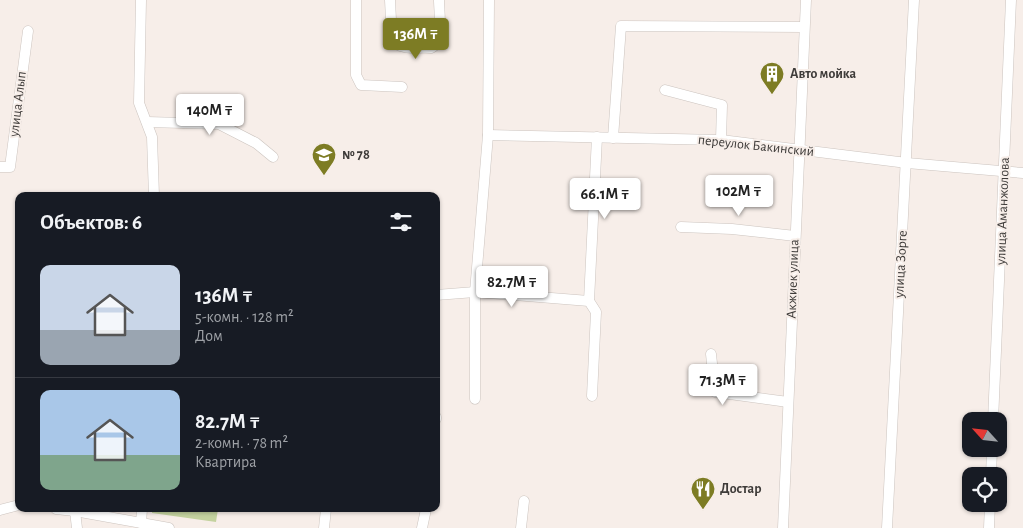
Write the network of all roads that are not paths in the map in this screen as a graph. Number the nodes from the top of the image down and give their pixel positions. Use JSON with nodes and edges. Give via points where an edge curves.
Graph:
{"nodes":[{"id":1,"x":141,"y":0,"type":"edge"},
{"id":2,"x":356,"y":0,"type":"edge"},
{"id":3,"x":390,"y":0,"type":"edge"},
{"id":4,"x":440,"y":0,"type":"edge"},
{"id":5,"x":489,"y":0,"type":"edge"},
{"id":6,"x":806,"y":0,"type":"edge"},
{"id":7,"x":914,"y":0,"type":"edge"},
{"id":8,"x":1011,"y":0,"type":"edge"},
{"id":9,"x":804,"y":27,"type":"junction"},
{"id":10,"x":28,"y":31,"type":"dead end"},
{"id":11,"x":402,"y":87,"type":"dead end"},
{"id":12,"x":665,"y":90,"type":"dead end"},
{"id":13,"x":147,"y":122,"type":"junction"},
{"id":14,"x":488,"y":134,"type":"junction"},
{"id":15,"x":597,"y":137,"type":"junction"},
{"id":16,"x":613,"y":138,"type":"junction"},
{"id":17,"x":721,"y":140,"type":"junction"},
{"id":18,"x":800,"y":150,"type":"junction"},
{"id":19,"x":272,"y":157,"type":"dead end"},
{"id":20,"x":907,"y":163,"type":"junction"},
{"id":21,"x":0,"y":167,"type":"edge"},
{"id":22,"x":1004,"y":171,"type":"junction"},
{"id":23,"x":1023,"y":173,"type":"edge"},
{"id":24,"x":154,"y":192,"type":"edge"},
{"id":25,"x":681,"y":227,"type":"dead end"},
{"id":26,"x":795,"y":236,"type":"junction"},
{"id":27,"x":475,"y":292,"type":"junction"},
{"id":28,"x":440,"y":295,"type":"edge"},
{"id":29,"x":589,"y":302,"type":"junction"},
{"id":30,"x":711,"y":354,"type":"dead end"},
{"id":31,"x":592,"y":396,"type":"dead end"},
{"id":32,"x":475,"y":399,"type":"dead end"},
{"id":33,"x":788,"y":402,"type":"junction"},
{"id":34,"x":994,"y":412,"type":"edge"},
{"id":35,"x":524,"y":501,"type":"dead end"},
{"id":36,"x":15,"y":506,"type":"edge"},
{"id":37,"x":0,"y":510,"type":"edge"},
{"id":38,"x":75,"y":512,"type":"edge"},
{"id":39,"x":81,"y":512,"type":"edge"},
{"id":40,"x":142,"y":512,"type":"edge"},
{"id":41,"x":326,"y":512,"type":"edge"},
{"id":42,"x":425,"y":512,"type":"edge"},
{"id":43,"x":990,"y":512,"type":"edge"},
{"id":44,"x":142,"y":523,"type":"junction"},
{"id":45,"x":77,"y":528,"type":"edge"},
{"id":46,"x":169,"y":528,"type":"edge"},
{"id":47,"x":324,"y":528,"type":"edge"},
{"id":48,"x":422,"y":528,"type":"edge"},
{"id":49,"x":521,"y":528,"type":"edge"},
{"id":50,"x":783,"y":528,"type":"edge"},
{"id":51,"x":887,"y":528,"type":"edge"},
{"id":52,"x":989,"y":528,"type":"edge"}],
"edges":[{"from":1,"to":13,"type":"street","via":[[138,103]]},
{"from":2,"to":11,"type":"street","via":[[356,76],[361,85]]},
{"from":3,"to":4,"type":"street","via":[[394,44],[431,48],[439,40]]},
{"from":5,"to":14,"type":"street"},
{"from":6,"to":9,"type":"street","name":"Акжиек улица"},
{"from":7,"to":20,"type":"street","name":"улица Зорге"},
{"from":8,"to":22,"type":"street","name":"улица Аманжолова"},
{"from":9,"to":16,"type":"street","via":[[621,26]]},
{"from":9,"to":18,"type":"street","name":"Акжиек улица"},
{"from":10,"to":21,"type":"street","name":"улица Алып","via":[[10,167]]},
{"from":12,"to":17,"type":"street","via":[[722,105]]},
{"from":13,"to":19,"type":"street","via":[[219,124],[256,143]]},
{"from":13,"to":24,"type":"street","via":[[152,136]]},
{"from":14,"to":15,"type":"street","name":"переулок Бакинский"},
{"from":14,"to":27,"type":"street"},
{"from":15,"to":16,"type":"street","name":"переулок Бакинский"},
{"from":15,"to":29,"type":"street"},
{"from":16,"to":17,"type":"street","name":"переулок Бакинский"},
{"from":17,"to":18,"type":"street","name":"переулок Бакинский"},
{"from":18,"to":20,"type":"street","name":"переулок Бакинский"},
{"from":18,"to":26,"type":"street","name":"Акжиек улица"},
{"from":20,"to":22,"type":"street","name":"переулок Бакинский"},
{"from":20,"to":51,"type":"street","name":"улица Зорге"},
{"from":22,"to":23,"type":"street","name":"переулок Бакинский"},
{"from":22,"to":34,"type":"street","name":"улица Аманжолова"},
{"from":25,"to":26,"type":"street"},
{"from":26,"to":33,"type":"street","name":"Акжиек улица"},
{"from":27,"to":28,"type":"street"},
{"from":27,"to":29,"type":"street"},
{"from":27,"to":32,"type":"street"},
{"from":29,"to":31,"type":"street","via":[[596,312]]},
{"from":30,"to":33,"type":"street","via":[[715,392]]},
{"from":33,"to":50,"type":"street","name":"Акжиек улица"},
{"from":35,"to":49,"type":"street"},
{"from":36,"to":37,"type":"street"},
{"from":38,"to":45,"type":"street"},
{"from":39,"to":44,"type":"street"},
{"from":40,"to":44,"type":"street"},
{"from":41,"to":47,"type":"street"},
{"from":42,"to":48,"type":"street"},
{"from":43,"to":52,"type":"street"},
{"from":44,"to":46,"type":"street"}]}
